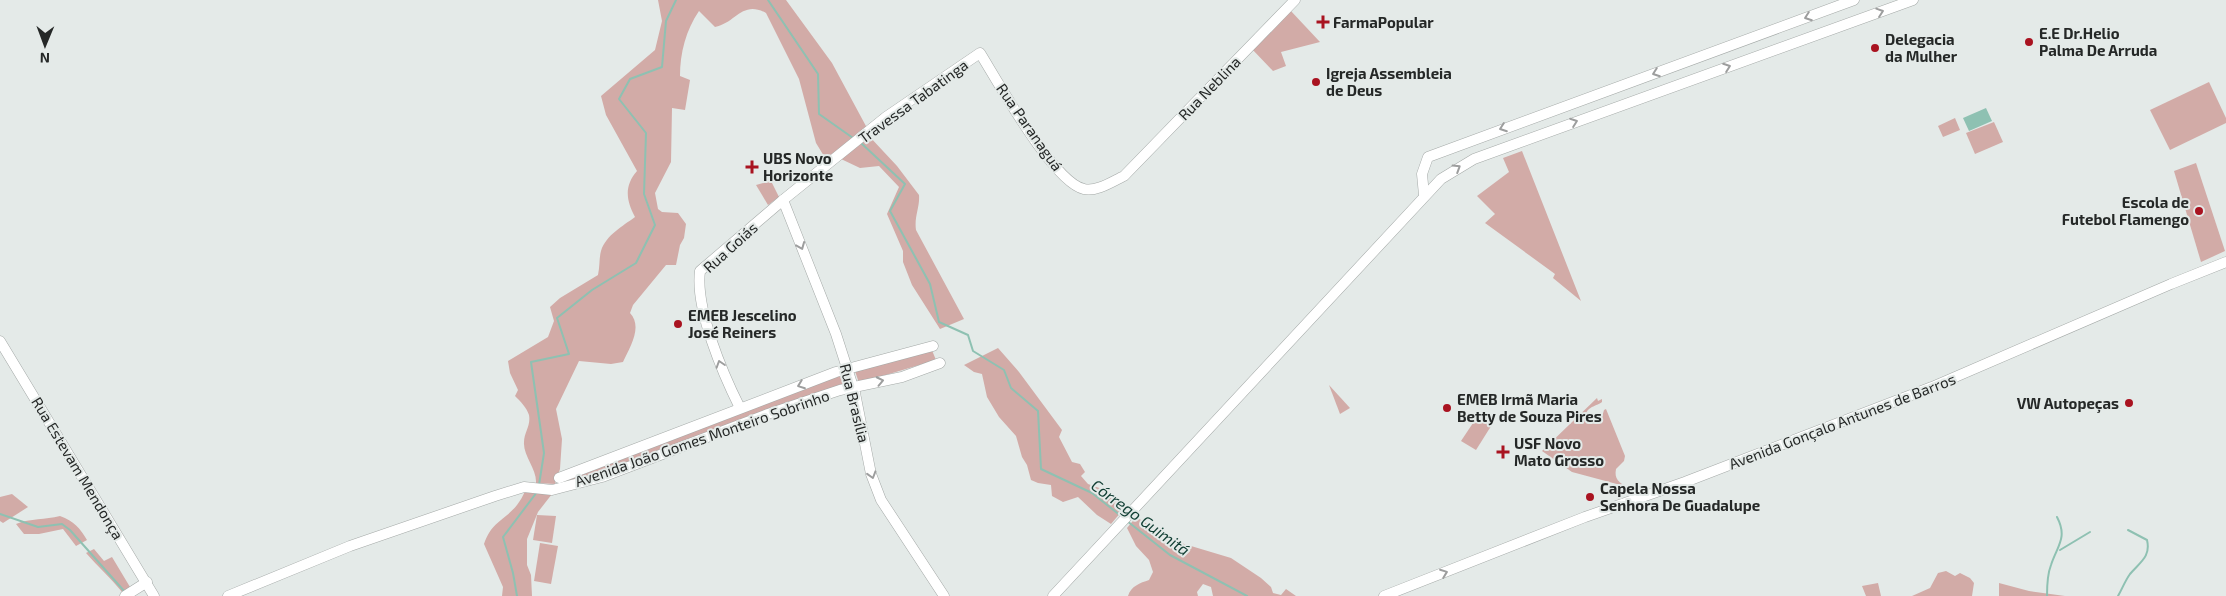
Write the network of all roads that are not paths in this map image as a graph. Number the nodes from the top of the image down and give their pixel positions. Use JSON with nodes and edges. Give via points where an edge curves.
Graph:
{"nodes":[{"id":1,"x":1295,"y":0,"type":"edge"},
{"id":2,"x":1854,"y":0,"type":"edge"},
{"id":3,"x":1913,"y":0,"type":"edge"},
{"id":4,"x":980,"y":53,"type":"joint"},
{"id":5,"x":846,"y":149,"type":"joint"},
{"id":6,"x":1422,"y":174,"type":"junction"},
{"id":7,"x":1441,"y":179,"type":"junction"},
{"id":8,"x":1090,"y":190,"type":"joint"},
{"id":9,"x":1424,"y":195,"type":"junction"},
{"id":10,"x":783,"y":200,"type":"junction"},
{"id":11,"x":2226,"y":262,"type":"edge"},
{"id":12,"x":0,"y":341,"type":"edge"},
{"id":13,"x":933,"y":346,"type":"dead end"},
{"id":14,"x":940,"y":363,"type":"dead end"},
{"id":15,"x":847,"y":368,"type":"junction"},
{"id":16,"x":854,"y":390,"type":"junction"},
{"id":17,"x":740,"y":408,"type":"junction"},
{"id":18,"x":559,"y":478,"type":"dead end"},
{"id":19,"x":147,"y":582,"type":"junction"},
{"id":20,"x":128,"y":594,"type":"edge"},
{"id":21,"x":154,"y":596,"type":"edge"},
{"id":22,"x":228,"y":596,"type":"edge"},
{"id":23,"x":944,"y":596,"type":"edge"},
{"id":24,"x":1053,"y":596,"type":"edge"},
{"id":25,"x":1384,"y":596,"type":"edge"}],
"edges":[{"from":1,"to":8,"type":"street","name":"Rua Neblina","via":[[1124,176]]},
{"from":2,"to":6,"type":"street","one_way":true,"via":[[1428,157]]},
{"from":7,"to":3,"type":"street","one_way":true,"via":[[1474,159]]},
{"from":4,"to":5,"type":"street","name":"Travessa Tabatinga","via":[[886,117]]},
{"from":4,"to":8,"type":"street","name":"Rua Paranaguá","via":[[1056,169],[1082,189]]},
{"from":5,"to":10,"type":"street","name":"Rua Goiás"},
{"from":6,"to":7,"type":"street","via":[[1430,179]]},
{"from":6,"to":9,"type":"street"},
{"from":7,"to":9,"type":"street"},
{"from":9,"to":24,"type":"street"},
{"from":10,"to":15,"type":"street","name":"Rua Brasília","one_way":true},
{"from":17,"to":10,"type":"street","name":"Rua Goiás","one_way":true,"via":[[724,376],[707,321],[699,290],[700,272]]},
{"from":25,"to":11,"type":"street","name":"Avenida Gonçalo Antunes de Barros","one_way":true,"via":[[1932,387]]},
{"from":12,"to":19,"type":"street","name":"Rua Estevam Mendonça"},
{"from":13,"to":15,"type":"street","name":"Avenida João Gomes Monteiro Sobrinho"},
{"from":16,"to":14,"type":"street","name":"Avenida João Gomes Monteiro Sobrinho","one_way":true},
{"from":15,"to":16,"type":"street","name":"Rua Brasília"},
{"from":15,"to":17,"type":"street","name":"Avenida João Gomes Monteiro Sobrinho","one_way":true},
{"from":16,"to":22,"type":"street","name":"Avenida João Gomes Monteiro Sobrinho","via":[[768,414],[602,477],[552,490],[524,487],[350,546]]},
{"from":16,"to":23,"type":"street","name":"Rua Brasília","one_way":true,"via":[[871,474],[881,500]]},
{"from":17,"to":18,"type":"street","name":"Avenida João Gomes Monteiro Sobrinho"},
{"from":19,"to":20,"type":"street"},
{"from":19,"to":21,"type":"street","name":"Rua Estevam Mendonça"}]}
